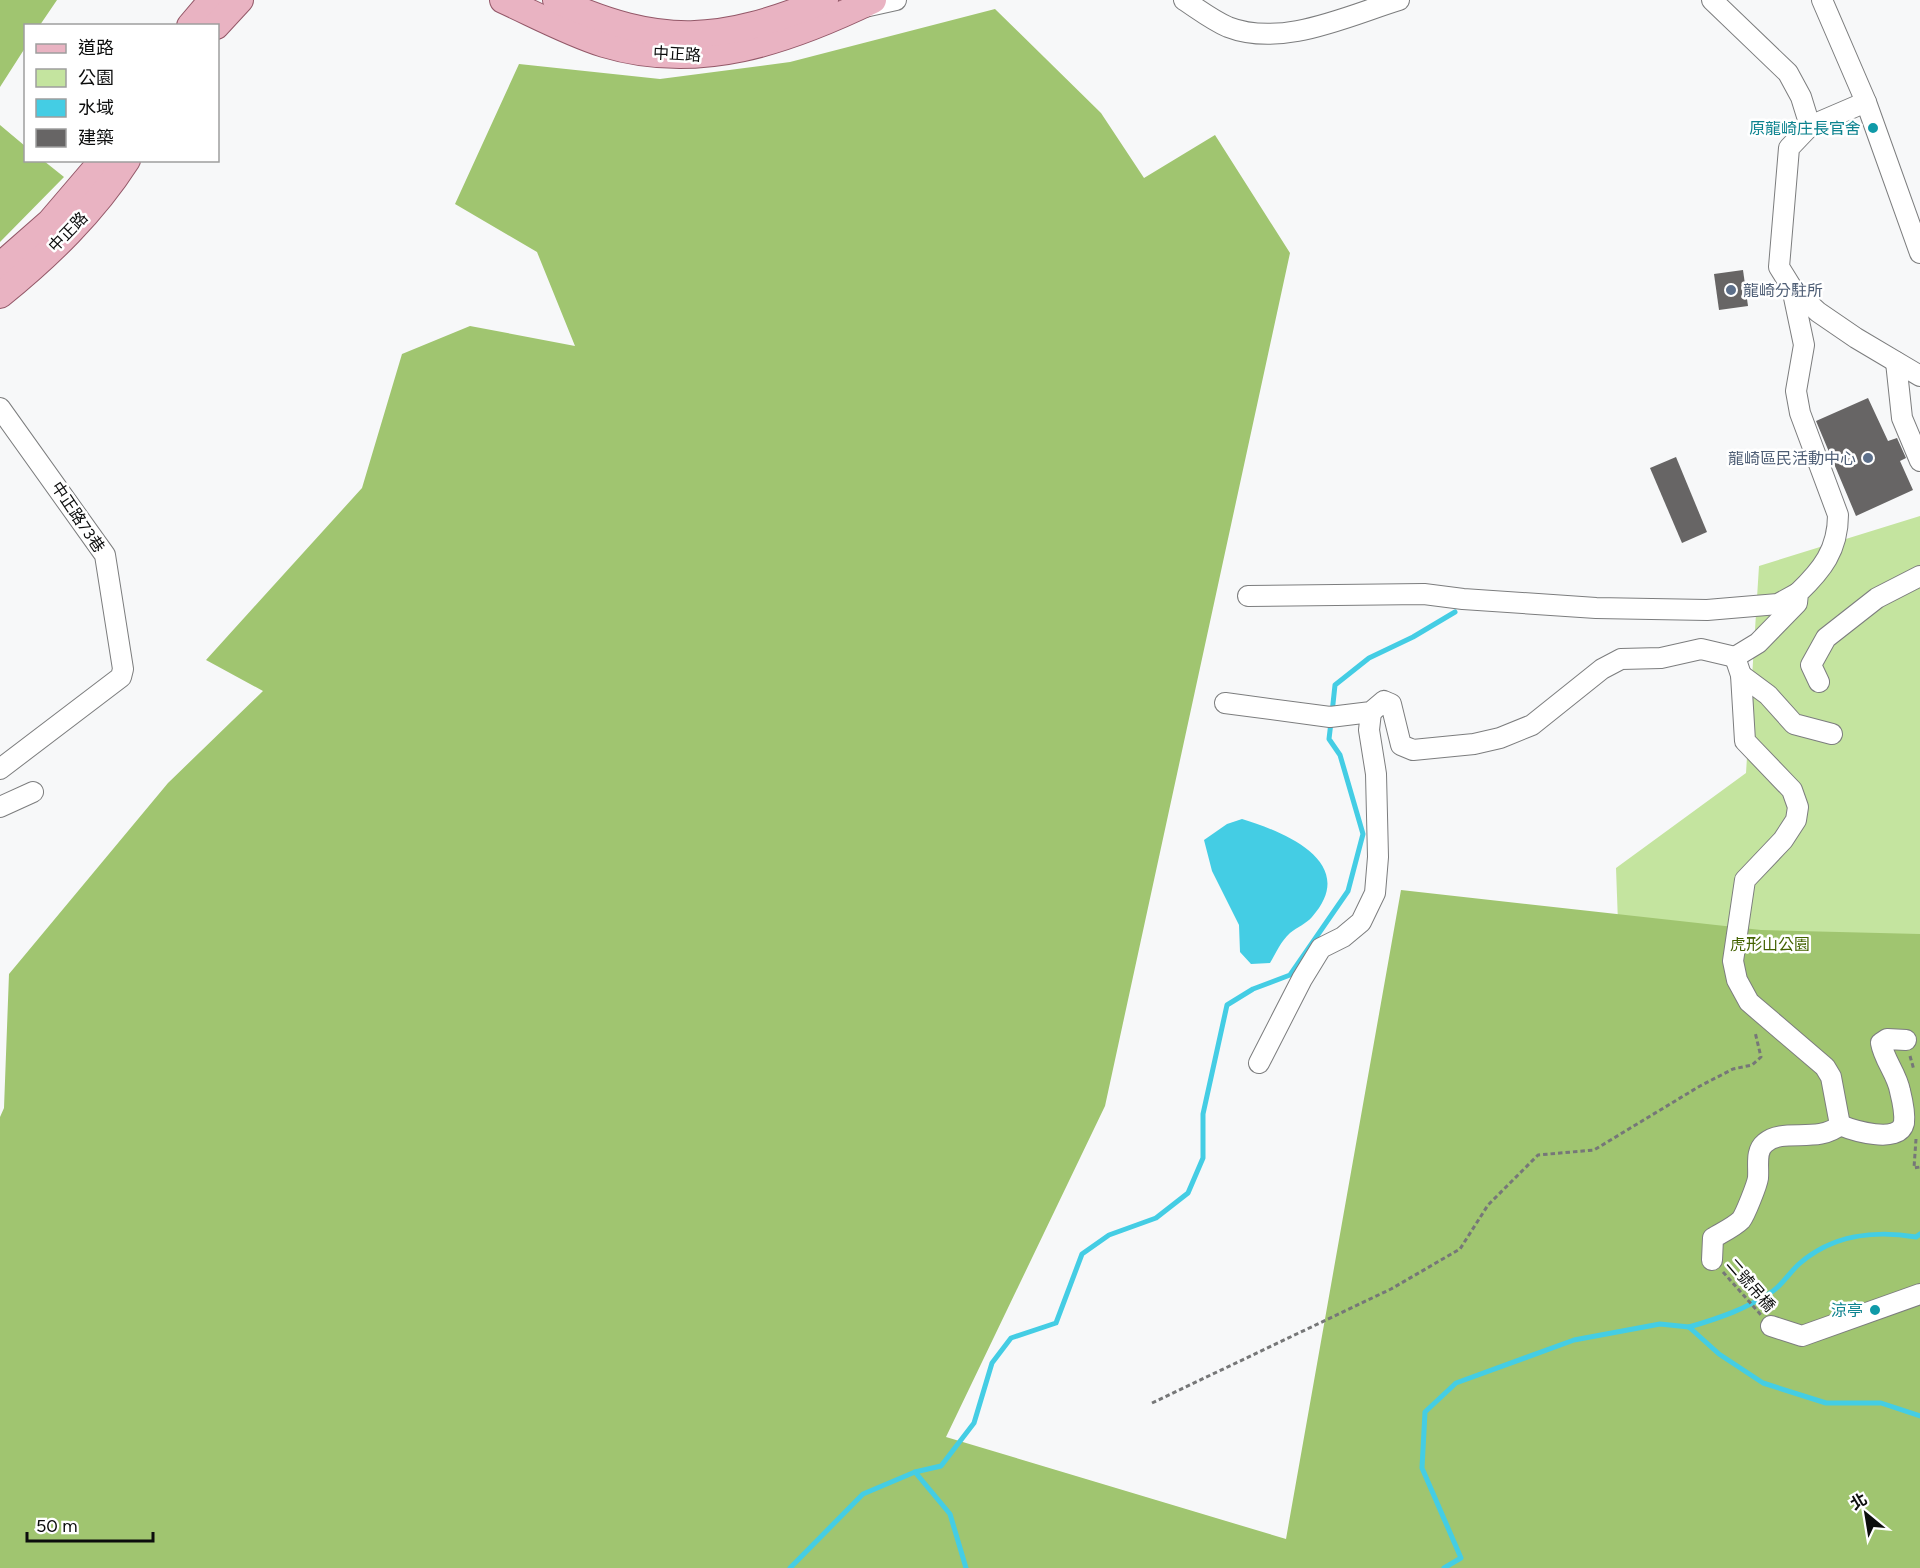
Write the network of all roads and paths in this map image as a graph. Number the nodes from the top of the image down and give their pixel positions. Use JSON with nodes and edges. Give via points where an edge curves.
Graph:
{"nodes":[{"id":1,"x":212,"y":0,"type":"edge"},
{"id":2,"x":240,"y":0,"type":"edge"},
{"id":3,"x":503,"y":0,"type":"edge"},
{"id":4,"x":556,"y":0,"type":"edge"},
{"id":5,"x":825,"y":0,"type":"edge"},
{"id":6,"x":896,"y":0,"type":"edge"},
{"id":7,"x":1184,"y":0,"type":"edge"},
{"id":8,"x":1399,"y":0,"type":"edge"},
{"id":9,"x":1712,"y":0,"type":"edge"},
{"id":10,"x":1822,"y":0,"type":"edge"},
{"id":11,"x":864,"y":5,"type":"edge"},
{"id":12,"x":794,"y":13,"type":"junction"},
{"id":13,"x":192,"y":24,"type":"edge"},
{"id":14,"x":218,"y":24,"type":"edge"},
{"id":15,"x":1866,"y":102,"type":"junction"},
{"id":16,"x":1810,"y":126,"type":"junction"},
{"id":17,"x":101,"y":162,"type":"edge"},
{"id":18,"x":126,"y":162,"type":"edge"},
{"id":19,"x":1920,"y":253,"type":"edge"},
{"id":20,"x":0,"y":266,"type":"edge"},
{"id":21,"x":1792,"y":288,"type":"junction"},
{"id":22,"x":0,"y":296,"type":"edge"},
{"id":23,"x":1896,"y":362,"type":"junction"},
{"id":24,"x":1920,"y":376,"type":"edge"},
{"id":25,"x":0,"y":408,"type":"edge"},
{"id":26,"x":1920,"y":461,"type":"edge"},
{"id":27,"x":1920,"y":576,"type":"edge"},
{"id":28,"x":1798,"y":593,"type":"junction"},
{"id":29,"x":1248,"y":596,"type":"dead end"},
{"id":30,"x":1738,"y":666,"type":"junction"},
{"id":31,"x":1819,"y":682,"type":"dead end"},
{"id":32,"x":1225,"y":703,"type":"dead end"},
{"id":33,"x":1371,"y":712,"type":"junction"},
{"id":34,"x":1832,"y":734,"type":"dead end"},
{"id":35,"x":0,"y":769,"type":"edge"},
{"id":36,"x":33,"y":792,"type":"dead end"},
{"id":37,"x":0,"y":807,"type":"edge"},
{"id":38,"x":1749,"y":1002,"type":"junction"},
{"id":39,"x":1906,"y":1040,"type":"dead end"},
{"id":40,"x":1259,"y":1063,"type":"dead end"},
{"id":41,"x":1840,"y":1125,"type":"junction"},
{"id":42,"x":1920,"y":1167,"type":"edge"},
{"id":43,"x":1914,"y":1168,"type":"dead end"},
{"id":44,"x":1712,"y":1260,"type":"joint"},
{"id":45,"x":1920,"y":1294,"type":"edge"},
{"id":46,"x":1771,"y":1326,"type":"joint"},
{"id":47,"x":1152,"y":1403,"type":"dead end"}],
"edges":[{"from":1,"to":13,"type":"main road"},
{"from":2,"to":14,"type":"main road"},
{"from":3,"to":11,"type":"main road","name":"中正路","via":[[603,44],[701,56],[770,43]]},
{"from":4,"to":12,"type":"main road","name":"中正路","via":[[616,24],[695,36],[728,32]]},
{"from":5,"to":12,"type":"main road","name":"中正路"},
{"from":6,"to":11,"type":"street"},
{"from":7,"to":8,"type":"street","via":[[1228,27],[1267,33],[1297,31]]},
{"from":9,"to":16,"type":"street","via":[[1788,73]]},
{"from":10,"to":15,"type":"street"},
{"from":11,"to":12,"type":"street"},
{"from":15,"to":16,"type":"street"},
{"from":15,"to":19,"type":"street"},
{"from":16,"to":21,"type":"street","via":[[1789,148],[1778,257],[1779,267]]},
{"from":17,"to":20,"type":"main road","name":"中正路","via":[[50,222]]},
{"from":18,"to":22,"type":"main road","name":"中正路","via":[[67,235]]},
{"from":21,"to":23,"type":"street","via":[[1836,324]]},
{"from":21,"to":28,"type":"street","via":[[1804,345],[1796,391],[1800,413],[1838,515],[1838,530],[1822,571]]},
{"from":23,"to":24,"type":"street"},
{"from":23,"to":26,"type":"street","via":[[1902,418]]},
{"from":25,"to":35,"type":"street","name":"中正路73巷","via":[[105,555],[123,669],[121,677]]},
{"from":27,"to":31,"type":"street","via":[[1877,598],[1826,638],[1811,665]]},
{"from":28,"to":29,"type":"street","via":[[1778,604],[1707,609],[1585,607],[1425,594]]},
{"from":28,"to":30,"type":"street","via":[[1797,603]]},
{"from":30,"to":33,"type":"street","via":[[1701,648],[1660,658],[1621,659],[1595,674],[1532,725],[1474,744],[1413,750],[1401,745],[1397,737],[1391,704],[1384,701]]},
{"from":30,"to":34,"type":"street","via":[[1794,724]]},
{"from":30,"to":38,"type":"street","via":[[1746,741],[1792,790],[1798,807],[1796,820],[1783,840],[1745,880],[1733,961],[1737,980]]},
{"from":32,"to":33,"type":"street","via":[[1330,717]]},
{"from":33,"to":40,"type":"street","via":[[1378,845],[1376,892],[1361,922],[1321,948]]},
{"from":36,"to":37,"type":"street"},
{"from":38,"to":41,"type":"street","via":[[1825,1067],[1831,1077]]},
{"from":38,"to":47,"type":"path","via":[[1761,1057],[1752,1065],[1734,1068],[1700,1086],[1594,1150],[1538,1155],[1488,1205],[1460,1249],[1391,1289]]},
{"from":39,"to":41,"type":"street","via":[[1887,1039],[1881,1043],[1900,1089],[1904,1122],[1901,1129],[1864,1135]]},
{"from":41,"to":44,"type":"street","via":[[1825,1133],[1774,1138],[1764,1144],[1758,1156],[1758,1180],[1741,1220],[1713,1238]]},
{"from":42,"to":43,"type":"path"},
{"from":44,"to":46,"type":"path","name":"二號吊橋"},
{"from":45,"to":46,"type":"street","via":[[1802,1336]]}]}
